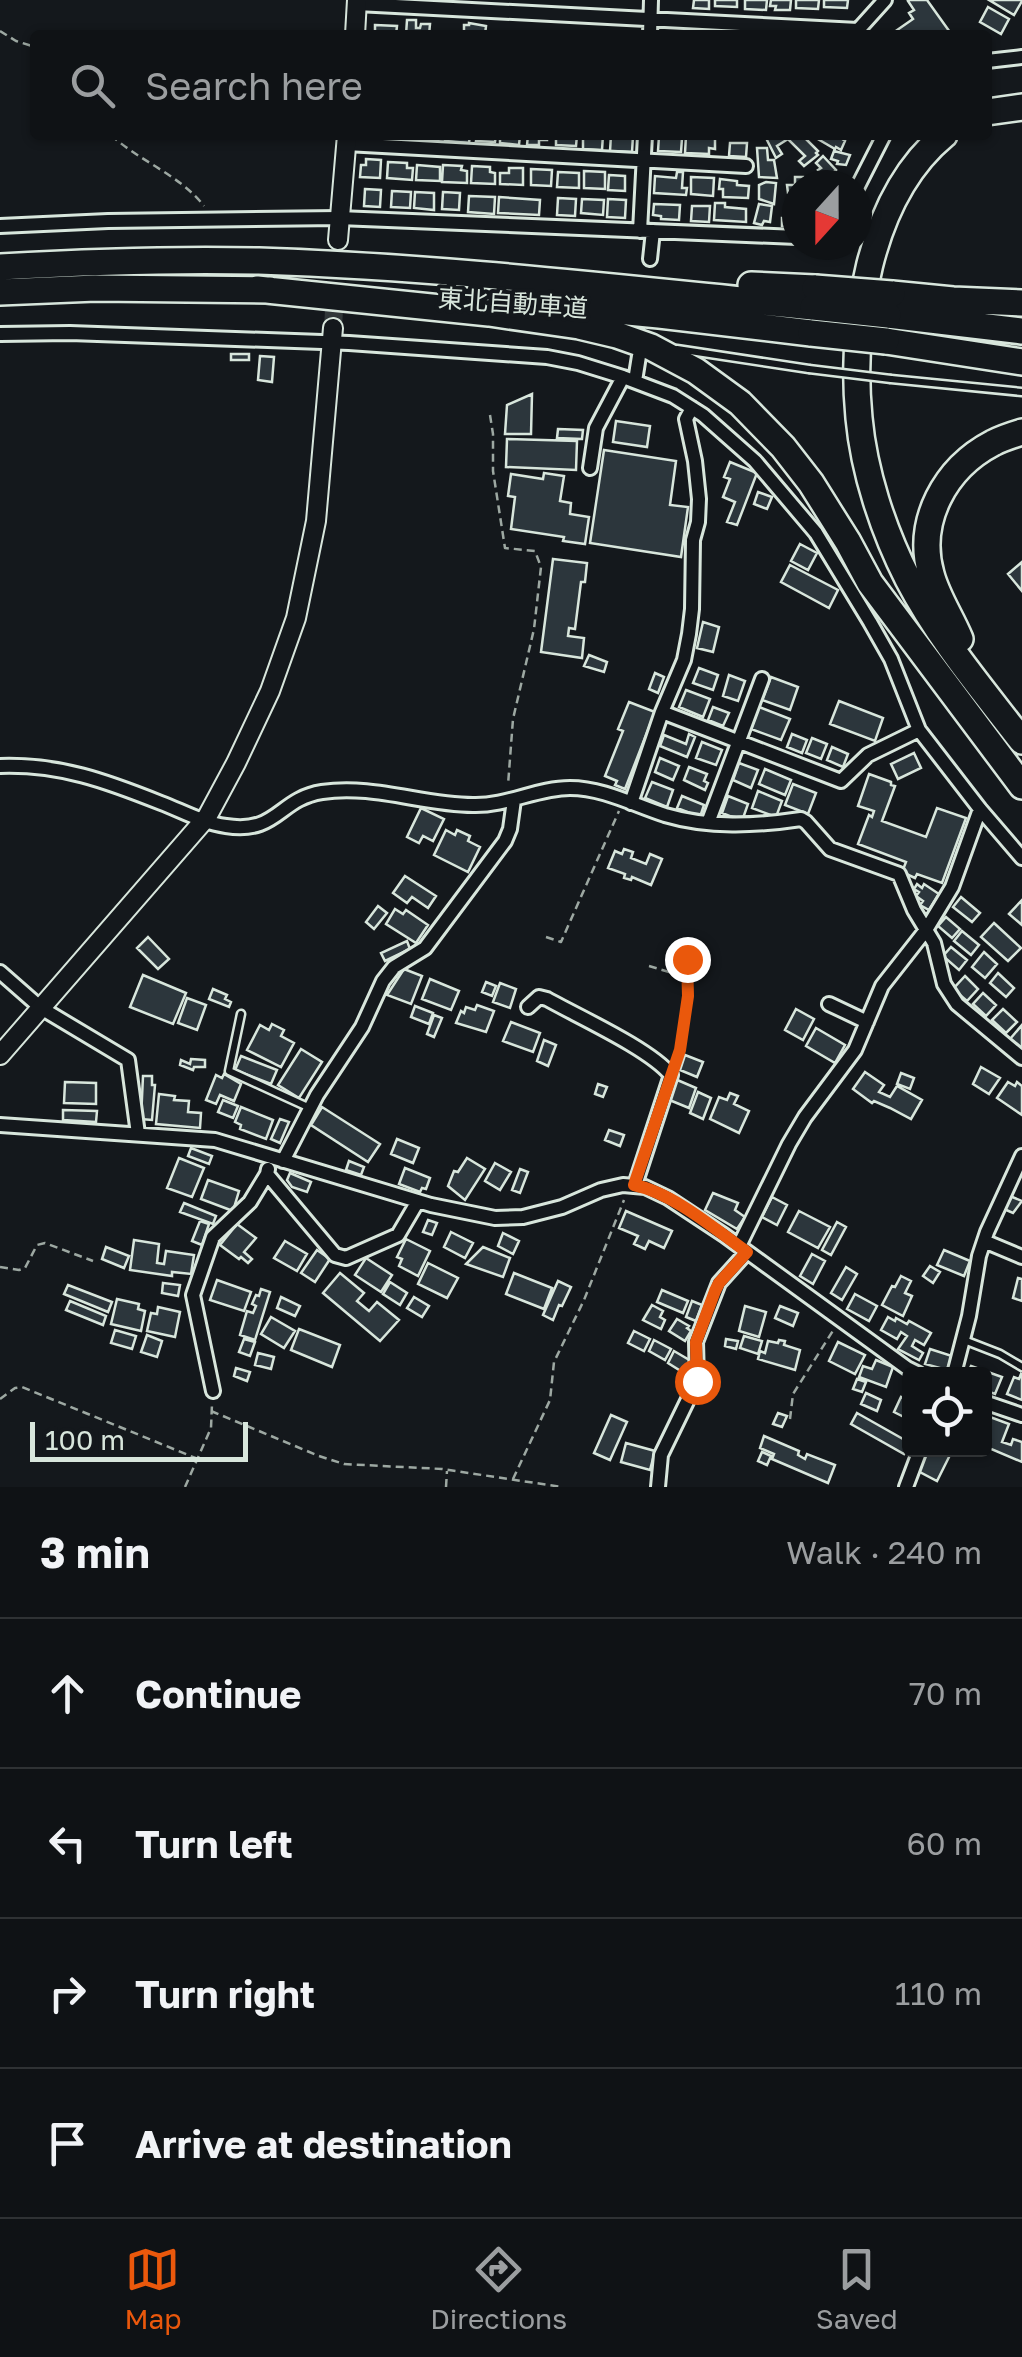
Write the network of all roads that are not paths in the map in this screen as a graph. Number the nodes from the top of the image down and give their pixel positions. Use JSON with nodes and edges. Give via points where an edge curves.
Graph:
{"nodes":[{"id":1,"x":651,"y":0,"type":"edge"},
{"id":2,"x":885,"y":0,"type":"edge"},
{"id":3,"x":357,"y":2,"type":"edge"},
{"id":4,"x":651,"y":20,"type":"junction"},
{"id":5,"x":354,"y":30,"type":"edge"},
{"id":6,"x":650,"y":30,"type":"edge"},
{"id":7,"x":1022,"y":57,"type":"edge"},
{"id":8,"x":992,"y":60,"type":"edge"},
{"id":9,"x":1022,"y":92,"type":"edge"},
{"id":10,"x":992,"y":95,"type":"edge"},
{"id":11,"x":1022,"y":107,"type":"edge"},
{"id":12,"x":992,"y":111,"type":"edge"},
{"id":13,"x":346,"y":140,"type":"edge"},
{"id":14,"x":644,"y":140,"type":"edge"},
{"id":15,"x":881,"y":140,"type":"edge"},
{"id":16,"x":914,"y":140,"type":"edge"},
{"id":17,"x":938,"y":140,"type":"edge"},
{"id":18,"x":643,"y":162,"type":"junction"},
{"id":19,"x":746,"y":166,"type":"dead end"},
{"id":20,"x":866,"y":170,"type":"edge"},
{"id":21,"x":340,"y":218,"type":"junction"},
{"id":22,"x":0,"y":226,"type":"edge"},
{"id":23,"x":646,"y":231,"type":"junction"},
{"id":24,"x":782,"y":236,"type":"edge"},
{"id":25,"x":338,"y":240,"type":"tunnel mouth"},
{"id":26,"x":650,"y":260,"type":"dead end"},
{"id":27,"x":0,"y":267,"type":"edge"},
{"id":28,"x":257,"y":289,"type":"junction"},
{"id":29,"x":0,"y":292,"type":"edge"},
{"id":30,"x":1021,"y":304,"type":"edge"},
{"id":31,"x":889,"y":317,"type":"junction"},
{"id":32,"x":1022,"y":331,"type":"edge"},
{"id":33,"x":0,"y":334,"type":"edge"},
{"id":34,"x":333,"y":335,"type":"junction"},
{"id":35,"x":645,"y":351,"type":"junction"},
{"id":36,"x":1022,"y":362,"type":"edge"},
{"id":37,"x":629,"y":379,"type":"junction"},
{"id":38,"x":1022,"y":392,"type":"edge"},
{"id":39,"x":692,"y":408,"type":"junction"},
{"id":40,"x":1022,"y":432,"type":"edge"},
{"id":41,"x":590,"y":468,"type":"dead end"},
{"id":42,"x":926,"y":656,"type":"junction"},
{"id":43,"x":762,"y":678,"type":"dead end"},
{"id":44,"x":980,"y":687,"type":"junction"},
{"id":45,"x":662,"y":712,"type":"junction"},
{"id":46,"x":920,"y":730,"type":"junction"},
{"id":47,"x":738,"y":741,"type":"junction"},
{"id":48,"x":1022,"y":741,"type":"edge"},
{"id":49,"x":0,"y":766,"type":"edge"},
{"id":50,"x":1022,"y":786,"type":"edge"},
{"id":51,"x":511,"y":801,"type":"junction"},
{"id":52,"x":627,"y":802,"type":"junction"},
{"id":53,"x":980,"y":809,"type":"junction"},
{"id":54,"x":204,"y":820,"type":"junction"},
{"id":55,"x":708,"y":823,"type":"junction"},
{"id":56,"x":1022,"y":858,"type":"edge"},
{"id":57,"x":926,"y":930,"type":"junction"},
{"id":58,"x":0,"y":972,"type":"edge"},
{"id":59,"x":829,"y":1004,"type":"dead end"},
{"id":60,"x":528,"y":1007,"type":"dead end"},
{"id":61,"x":41,"y":1008,"type":"junction"},
{"id":62,"x":242,"y":1014,"type":"dead end"},
{"id":63,"x":867,"y":1022,"type":"junction"},
{"id":64,"x":0,"y":1056,"type":"edge"},
{"id":65,"x":1022,"y":1058,"type":"edge"},
{"id":66,"x":310,"y":1108,"type":"junction"},
{"id":67,"x":0,"y":1125,"type":"edge"},
{"id":68,"x":138,"y":1134,"type":"junction"},
{"id":69,"x":1022,"y":1156,"type":"edge"},
{"id":70,"x":277,"y":1159,"type":"junction"},
{"id":71,"x":267,"y":1174,"type":"junction"},
{"id":72,"x":632,"y":1185,"type":"junction"},
{"id":73,"x":418,"y":1201,"type":"junction"},
{"id":74,"x":984,"y":1241,"type":"junction"},
{"id":75,"x":743,"y":1249,"type":"junction"},
{"id":76,"x":1022,"y":1258,"type":"edge"},
{"id":77,"x":963,"y":1339,"type":"junction"},
{"id":78,"x":906,"y":1367,"type":"edge"},
{"id":79,"x":956,"y":1367,"type":"edge"},
{"id":80,"x":1022,"y":1367,"type":"edge"},
{"id":81,"x":213,"y":1391,"type":"road end"},
{"id":82,"x":992,"y":1405,"type":"edge"},
{"id":83,"x":1022,"y":1415,"type":"edge"},
{"id":84,"x":917,"y":1457,"type":"edge"},
{"id":85,"x":658,"y":1487,"type":"edge"},
{"id":86,"x":906,"y":1487,"type":"edge"}],
"edges":[{"from":1,"to":4,"type":"street"},
{"from":2,"to":4,"type":"street","via":[[858,30]]},
{"from":3,"to":4,"type":"street"},
{"from":3,"to":5,"type":"street"},
{"from":4,"to":6,"type":"street"},
{"from":7,"to":8,"type":"street"},
{"from":9,"to":10,"type":"highway"},
{"from":11,"to":12,"type":"highway"},
{"from":13,"to":18,"type":"street"},
{"from":13,"to":21,"type":"street"},
{"from":14,"to":18,"type":"street"},
{"from":15,"to":20,"type":"street"},
{"from":16,"to":42,"type":"highway","via":[[877,201],[856,260],[840,376],[864,512]]},
{"from":17,"to":44,"type":"highway","via":[[906,176],[872,256],[856,370],[859,421],[878,504],[908,579]]},
{"from":18,"to":19,"type":"street"},
{"from":18,"to":23,"type":"street"},
{"from":21,"to":22,"type":"street"},
{"from":21,"to":23,"type":"street"},
{"from":21,"to":25,"type":"street"},
{"from":23,"to":24,"type":"street"},
{"from":23,"to":26,"type":"street"},
{"from":27,"to":31,"type":"highway","name":"東北自動車道","bridge":true,"via":[[259,262],[491,275],[814,297]]},
{"from":28,"to":29,"type":"highway","name":"東北自動車道"},
{"from":28,"to":31,"type":"highway","name":"東北自動車道","bridge":true,"via":[[488,299],[811,333]]},
{"from":28,"to":35,"type":"highway","via":[[579,326],[617,334]]},
{"from":30,"to":31,"type":"highway"},
{"from":31,"to":32,"type":"highway","name":"東北自動車道"},
{"from":31,"to":36,"type":"highway","name":"東北自動車道"},
{"from":33,"to":34,"type":"street"},
{"from":34,"to":37,"type":"street","via":[[547,357]]},
{"from":34,"to":54,"type":"street","via":[[316,521],[296,618],[270,691]]},
{"from":35,"to":37,"type":"street"},
{"from":35,"to":38,"type":"lane","bridge":true,"via":[[686,350]]},
{"from":35,"to":42,"type":"highway","via":[[721,388],[782,448]]},
{"from":37,"to":39,"type":"street"},
{"from":37,"to":41,"type":"street","via":[[596,428]]},
{"from":39,"to":45,"type":"street","via":[[686,418],[699,500],[690,622],[684,660]]},
{"from":39,"to":46,"type":"street","via":[[755,461],[816,533],[891,658]]},
{"from":40,"to":44,"type":"highway","via":[[965,462],[934,504],[929,525],[929,569]]},
{"from":42,"to":50,"type":"highway"},
{"from":43,"to":47,"type":"street"},
{"from":44,"to":48,"type":"highway"},
{"from":45,"to":47,"type":"street"},
{"from":45,"to":52,"type":"street"},
{"from":46,"to":47,"type":"street","via":[[868,754],[841,781]]},
{"from":46,"to":53,"type":"street"},
{"from":47,"to":55,"type":"street"},
{"from":49,"to":54,"type":"street","via":[[74,772]]},
{"from":51,"to":52,"type":"street","via":[[572,788]]},
{"from":51,"to":54,"type":"street","via":[[460,805],[340,790],[308,795],[253,828]]},
{"from":51,"to":66,"type":"street","via":[[505,841],[425,948],[383,981]]},
{"from":52,"to":55,"type":"street"},
{"from":53,"to":56,"type":"street"},
{"from":53,"to":57,"type":"street","via":[[952,887]]},
{"from":54,"to":61,"type":"street"},
{"from":55,"to":57,"type":"street","via":[[800,819],[830,849],[899,874]]},
{"from":57,"to":63,"type":"street","via":[[882,986]]},
{"from":57,"to":65,"type":"street","via":[[957,1004]]},
{"from":58,"to":61,"type":"street"},
{"from":59,"to":63,"type":"street"},
{"from":60,"to":72,"type":"street","via":[[547,999],[644,1053],[671,1076]]},
{"from":61,"to":64,"type":"street"},
{"from":61,"to":68,"type":"street","via":[[128,1060]]},
{"from":62,"to":66,"type":"lane","via":[[229,1071]]},
{"from":63,"to":75,"type":"street","via":[[849,1061],[789,1144]]},
{"from":66,"to":70,"type":"street"},
{"from":67,"to":68,"type":"street"},
{"from":68,"to":70,"type":"street","via":[[215,1140]]},
{"from":69,"to":74,"type":"street"},
{"from":70,"to":71,"type":"street"},
{"from":70,"to":73,"type":"street"},
{"from":71,"to":73,"type":"street","via":[[335,1255],[346,1258],[398,1235]]},
{"from":71,"to":81,"type":"street","via":[[250,1202],[213,1237],[193,1296]]},
{"from":72,"to":73,"type":"street","via":[[523,1218],[466,1214]]},
{"from":72,"to":75,"type":"street","via":[[668,1198]]},
{"from":74,"to":76,"type":"street"},
{"from":74,"to":77,"type":"street"},
{"from":75,"to":78,"type":"street"},
{"from":75,"to":85,"type":"street","via":[[719,1283],[696,1342],[697,1381],[661,1455]]},
{"from":77,"to":79,"type":"street"},
{"from":77,"to":80,"type":"lane"},
{"from":82,"to":83,"type":"street"},
{"from":84,"to":86,"type":"street"}]}
